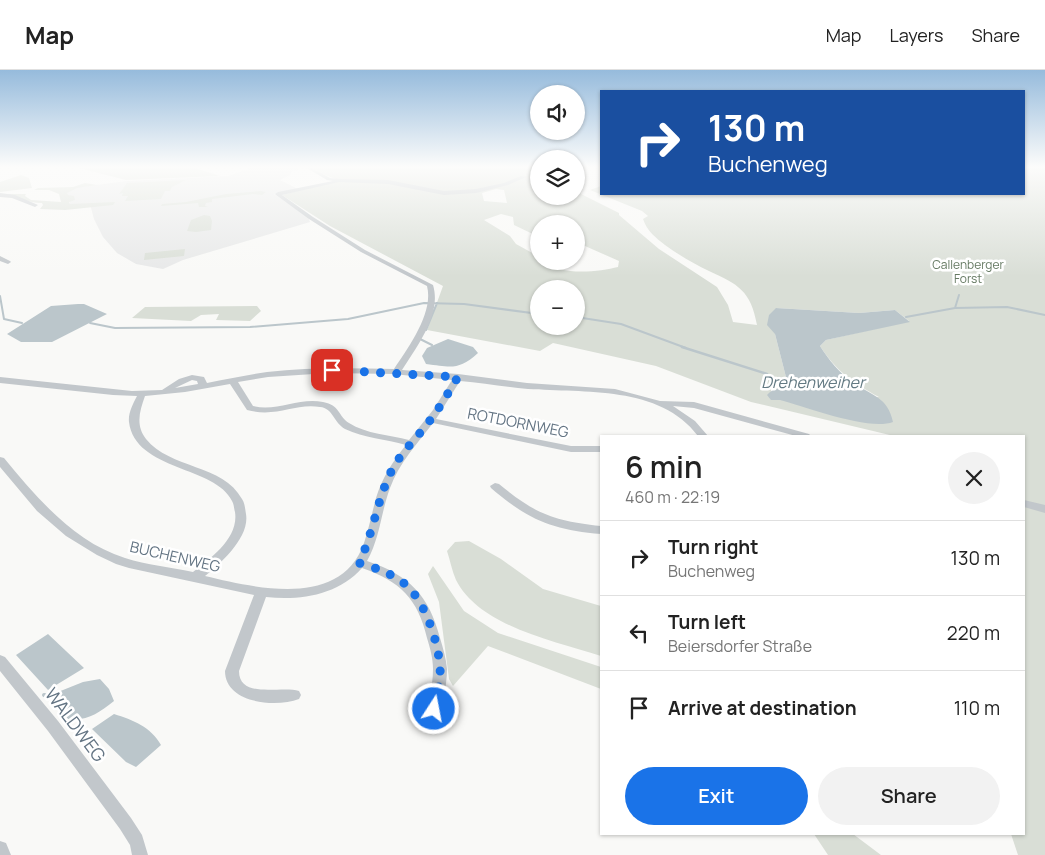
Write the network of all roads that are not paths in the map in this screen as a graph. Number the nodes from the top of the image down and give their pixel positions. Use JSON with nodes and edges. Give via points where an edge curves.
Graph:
{"nodes":[{"id":1,"x":32,"y":204,"type":"edge"},
{"id":2,"x":291,"y":204,"type":"edge"},
{"id":3,"x":35,"y":205,"type":"dead end"},
{"id":4,"x":0,"y":258,"type":"edge"},
{"id":5,"x":8,"y":262,"type":"dead end"},
{"id":6,"x":396,"y":373,"type":"junction"},
{"id":7,"x":458,"y":377,"type":"junction"},
{"id":8,"x":0,"y":380,"type":"edge"},
{"id":9,"x":232,"y":380,"type":"junction"},
{"id":10,"x":142,"y":393,"type":"junction"},
{"id":11,"x":660,"y":404,"type":"junction"},
{"id":12,"x":430,"y":420,"type":"junction"},
{"id":13,"x":701,"y":435,"type":"edge"},
{"id":14,"x":802,"y":435,"type":"edge"},
{"id":15,"x":411,"y":443,"type":"junction"},
{"id":16,"x":600,"y":449,"type":"edge"},
{"id":17,"x":0,"y":460,"type":"edge"},
{"id":18,"x":495,"y":486,"type":"dead end"},
{"id":19,"x":1025,"y":504,"type":"edge"},
{"id":20,"x":1045,"y":510,"type":"edge"},
{"id":21,"x":600,"y":530,"type":"edge"},
{"id":22,"x":359,"y":563,"type":"junction"},
{"id":23,"x":195,"y":577,"type":"junction"},
{"id":24,"x":261,"y":593,"type":"junction"},
{"id":25,"x":0,"y":661,"type":"edge"},
{"id":26,"x":294,"y":695,"type":"dead end"},
{"id":27,"x":430,"y":726,"type":"dead end"},
{"id":28,"x":0,"y":849,"type":"edge"},
{"id":29,"x":3,"y":855,"type":"edge"},
{"id":30,"x":140,"y":855,"type":"edge"}],
"edges":[{"from":1,"to":3,"type":"street"},
{"from":2,"to":6,"type":"street","via":[[363,250],[430,285],[432,303],[418,337]]},
{"from":4,"to":5,"type":"street"},
{"from":6,"to":7,"type":"street"},
{"from":6,"to":9,"type":"street","via":[[320,371]]},
{"from":7,"to":11,"type":"street","via":[[527,386],[605,390]]},
{"from":7,"to":12,"type":"street","name":"BUCHENWEG"},
{"from":8,"to":10,"type":"street"},
{"from":9,"to":10,"type":"street","via":[[203,385],[202,378],[198,377],[180,381],[164,392]]},
{"from":9,"to":15,"type":"street","via":[[254,410],[321,404],[334,409],[347,426]]},
{"from":10,"to":23,"type":"street","via":[[134,423],[144,443],[159,456],[219,482],[235,495],[241,508],[240,524],[234,538],[224,552]]},
{"from":11,"to":13,"type":"street","via":[[690,421]]},
{"from":11,"to":14,"type":"street","via":[[694,405]]},
{"from":12,"to":15,"type":"street","name":"BUCHENWEG"},
{"from":12,"to":16,"type":"street","name":"ROTDORNWEG","via":[[571,449]]},
{"from":15,"to":22,"type":"street","name":"BUCHENWEG","via":[[384,488],[370,541]]},
{"from":17,"to":23,"type":"street","name":"BUCHENWEG","via":[[38,508],[86,542],[118,560]]},
{"from":18,"to":21,"type":"street","via":[[516,504],[544,520]]},
{"from":19,"to":20,"type":"street"},
{"from":22,"to":24,"type":"street","name":"BUCHENWEG","via":[[354,570],[322,588],[296,594]]},
{"from":22,"to":27,"type":"street","via":[[392,575],[406,584],[427,616],[440,668]]},
{"from":23,"to":24,"type":"street","name":"BUCHENWEG"},
{"from":24,"to":26,"type":"street","via":[[232,671],[232,680],[244,692],[269,697]]},
{"from":25,"to":30,"type":"street","name":"WALDWEG","via":[[31,697],[118,814],[140,848]]},
{"from":28,"to":29,"type":"street"}]}
